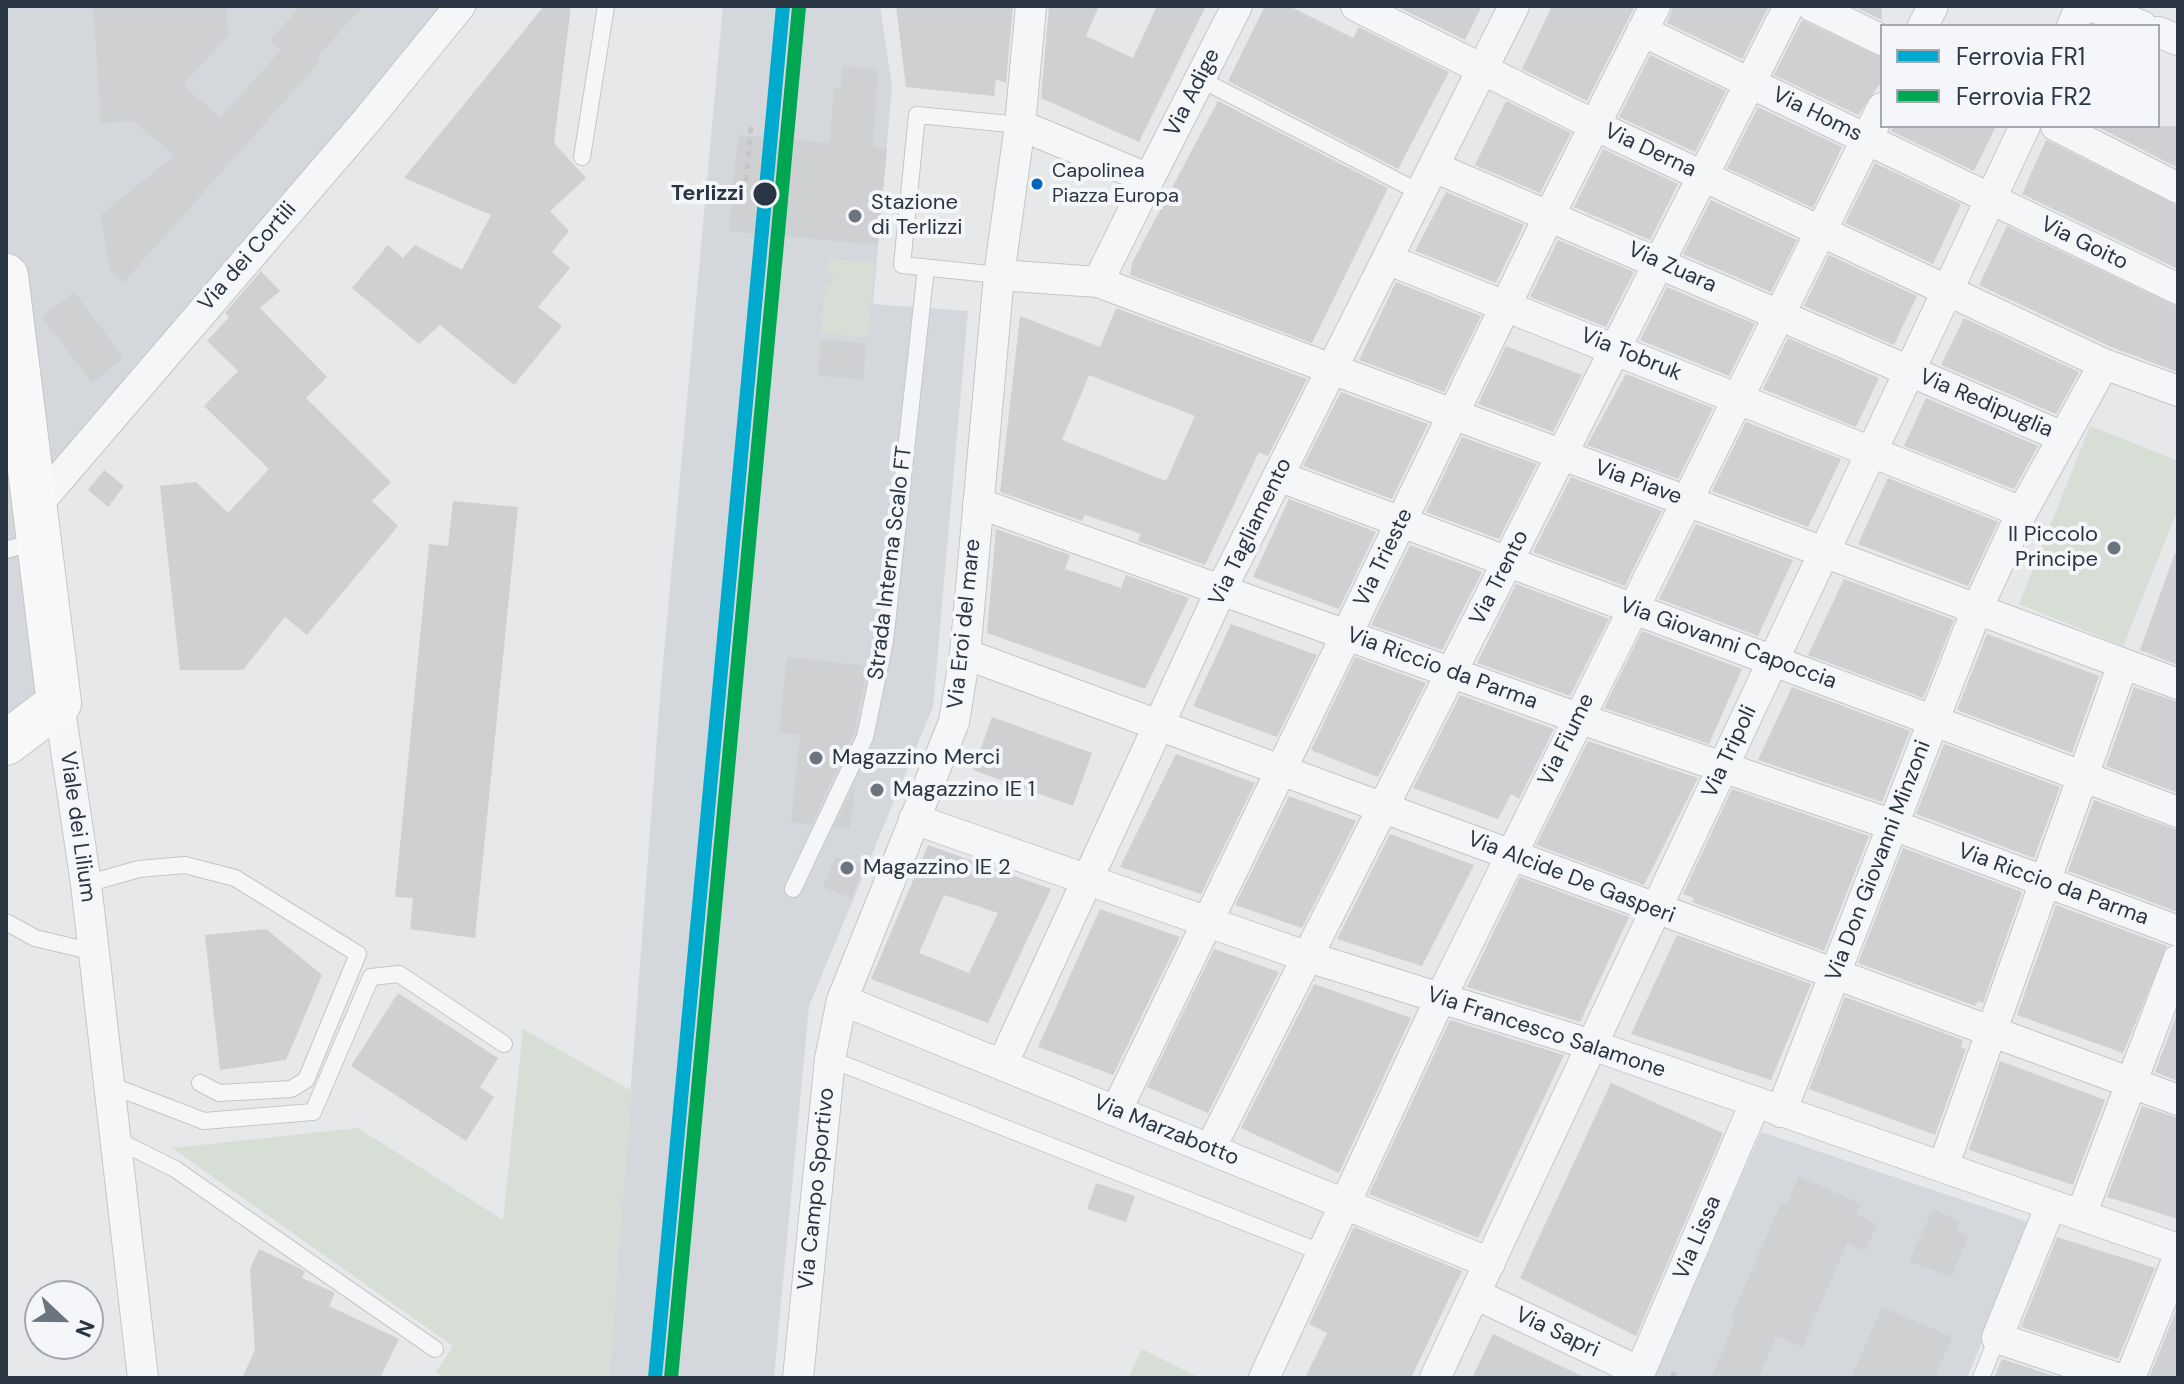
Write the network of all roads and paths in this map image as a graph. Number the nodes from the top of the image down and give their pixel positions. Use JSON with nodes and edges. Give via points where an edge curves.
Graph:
{"nodes":[{"id":1,"x":460,"y":6,"type":"edge"},
{"id":2,"x":606,"y":6,"type":"edge"},
{"id":3,"x":1031,"y":6,"type":"edge"},
{"id":4,"x":1237,"y":6,"type":"edge"},
{"id":5,"x":1356,"y":6,"type":"edge"},
{"id":6,"x":1514,"y":6,"type":"edge"},
{"id":7,"x":1789,"y":6,"type":"edge"},
{"id":8,"x":1812,"y":6,"type":"edge"},
{"id":9,"x":1933,"y":6,"type":"edge"},
{"id":10,"x":2091,"y":6,"type":"edge"},
{"id":11,"x":1649,"y":19,"type":"edge"},
{"id":12,"x":1924,"y":24,"type":"edge"},
{"id":13,"x":2137,"y":24,"type":"edge"},
{"id":14,"x":1880,"y":39,"type":"edge"},
{"id":15,"x":1482,"y":70,"type":"junction"},
{"id":16,"x":1200,"y":79,"type":"junction"},
{"id":17,"x":1750,"y":83,"type":"junction"},
{"id":18,"x":1880,"y":112,"type":"edge"},
{"id":19,"x":751,"y":125,"type":"dead end"},
{"id":20,"x":1020,"y":125,"type":"junction"},
{"id":21,"x":1594,"y":125,"type":"junction"},
{"id":22,"x":2024,"y":128,"type":"edge"},
{"id":23,"x":2060,"y":128,"type":"edge"},
{"id":24,"x":1867,"y":139,"type":"junction"},
{"id":25,"x":582,"y":157,"type":"dead end"},
{"id":26,"x":1704,"y":175,"type":"junction"},
{"id":27,"x":1149,"y":179,"type":"junction"},
{"id":28,"x":1428,"y":180,"type":"junction"},
{"id":29,"x":2178,"y":188,"type":"edge"},
{"id":30,"x":745,"y":193,"type":"dead end"},
{"id":31,"x":1991,"y":198,"type":"junction"},
{"id":32,"x":1550,"y":214,"type":"junction"},
{"id":33,"x":1822,"y":230,"type":"junction"},
{"id":34,"x":1389,"y":260,"type":"junction"},
{"id":35,"x":1659,"y":263,"type":"junction"},
{"id":36,"x":926,"y":268,"type":"junction"},
{"id":37,"x":999,"y":275,"type":"junction"},
{"id":38,"x":6,"y":276,"type":"edge"},
{"id":39,"x":1098,"y":282,"type":"junction"},
{"id":40,"x":2178,"y":289,"type":"edge"},
{"id":41,"x":1948,"y":291,"type":"junction"},
{"id":42,"x":1506,"y":305,"type":"junction"},
{"id":43,"x":1779,"y":315,"type":"junction"},
{"id":44,"x":1616,"y":348,"type":"junction"},
{"id":45,"x":2104,"y":364,"type":"junction"},
{"id":46,"x":897,"y":366,"type":"dead end"},
{"id":47,"x":915,"y":368,"type":"junction"},
{"id":48,"x":1332,"y":369,"type":"junction"},
{"id":49,"x":1909,"y":372,"type":"junction"},
{"id":50,"x":2178,"y":391,"type":"edge"},
{"id":51,"x":1738,"y":398,"type":"junction"},
{"id":52,"x":1454,"y":414,"type":"junction"},
{"id":53,"x":2063,"y":437,"type":"junction"},
{"id":54,"x":1872,"y":451,"type":"junction"},
{"id":55,"x":1562,"y":455,"type":"junction"},
{"id":56,"x":1278,"y":476,"type":"junction"},
{"id":57,"x":1687,"y":501,"type":"junction"},
{"id":58,"x":978,"y":503,"type":"junction"},
{"id":59,"x":2022,"y":512,"type":"junction"},
{"id":60,"x":1402,"y":522,"type":"junction"},
{"id":61,"x":27,"y":533,"type":"edge"},
{"id":62,"x":1824,"y":552,"type":"junction"},
{"id":63,"x":1508,"y":561,"type":"junction"},
{"id":64,"x":1221,"y":590,"type":"junction"},
{"id":65,"x":1633,"y":608,"type":"junction"},
{"id":66,"x":1977,"y":609,"type":"junction"},
{"id":67,"x":1346,"y":635,"type":"junction"},
{"id":68,"x":965,"y":654,"type":"junction"},
{"id":69,"x":1773,"y":661,"type":"junction"},
{"id":70,"x":2123,"y":664,"type":"junction"},
{"id":71,"x":1452,"y":672,"type":"junction"},
{"id":72,"x":2178,"y":684,"type":"edge"},
{"id":73,"x":59,"y":703,"type":"junction"},
{"id":74,"x":1578,"y":718,"type":"junction"},
{"id":75,"x":1934,"y":721,"type":"junction"},
{"id":76,"x":1160,"y":725,"type":"junction"},
{"id":77,"x":8,"y":738,"type":"edge"},
{"id":78,"x":1724,"y":766,"type":"junction"},
{"id":79,"x":1279,"y":771,"type":"junction"},
{"id":80,"x":2083,"y":777,"type":"junction"},
{"id":81,"x":1384,"y":807,"type":"junction"},
{"id":82,"x":2178,"y":812,"type":"edge"},
{"id":83,"x":914,"y":819,"type":"junction"},
{"id":84,"x":1893,"y":825,"type":"junction"},
{"id":85,"x":1510,"y":855,"type":"junction"},
{"id":86,"x":2045,"y":882,"type":"junction"},
{"id":87,"x":1089,"y":883,"type":"junction"},
{"id":88,"x":86,"y":884,"type":"junction"},
{"id":89,"x":793,"y":889,"type":"dead end"},
{"id":90,"x":1656,"y":910,"type":"junction"},
{"id":91,"x":6,"y":922,"type":"edge"},
{"id":92,"x":1207,"y":923,"type":"junction"},
{"id":93,"x":2178,"y":931,"type":"edge"},
{"id":94,"x":94,"y":952,"type":"junction"},
{"id":95,"x":1308,"y":957,"type":"junction"},
{"id":96,"x":2178,"y":960,"type":"edge"},
{"id":97,"x":1835,"y":975,"type":"junction"},
{"id":98,"x":1440,"y":999,"type":"junction"},
{"id":99,"x":842,"y":1000,"type":"junction"},
{"id":100,"x":1992,"y":1031,"type":"junction"},
{"id":101,"x":504,"y":1044,"type":"dead end"},
{"id":102,"x":1592,"y":1045,"type":"junction"},
{"id":103,"x":830,"y":1059,"type":"junction"},
{"id":104,"x":1002,"y":1065,"type":"junction"},
{"id":105,"x":200,"y":1083,"type":"dead end"},
{"id":106,"x":2131,"y":1083,"type":"junction"},
{"id":107,"x":110,"y":1085,"type":"junction"},
{"id":108,"x":2178,"y":1100,"type":"edge"},
{"id":109,"x":1768,"y":1108,"type":"junction"},
{"id":110,"x":1116,"y":1111,"type":"junction"},
{"id":111,"x":117,"y":1140,"type":"junction"},
{"id":112,"x":1210,"y":1149,"type":"junction"},
{"id":113,"x":1943,"y":1167,"type":"junction"},
{"id":114,"x":1345,"y":1203,"type":"junction"},
{"id":115,"x":2051,"y":1205,"type":"junction"},
{"id":116,"x":2081,"y":1215,"type":"junction"},
{"id":117,"x":2178,"y":1249,"type":"edge"},
{"id":118,"x":1323,"y":1253,"type":"junction"},
{"id":119,"x":2178,"y":1258,"type":"edge"},
{"id":120,"x":1490,"y":1263,"type":"junction"},
{"id":121,"x":1475,"y":1294,"type":"junction"},
{"id":122,"x":1997,"y":1338,"type":"junction"},
{"id":123,"x":435,"y":1349,"type":"dead end"},
{"id":124,"x":1640,"y":1372,"type":"joint"},
{"id":125,"x":143,"y":1378,"type":"edge"},
{"id":126,"x":798,"y":1378,"type":"edge"},
{"id":127,"x":1264,"y":1378,"type":"edge"},
{"id":128,"x":1435,"y":1378,"type":"edge"},
{"id":129,"x":1981,"y":1378,"type":"edge"},
{"id":130,"x":2117,"y":1378,"type":"edge"},
{"id":131,"x":2130,"y":1378,"type":"edge"}],
"edges":[{"from":1,"to":61,"type":"street","name":"Via dei Cortili"},
{"from":2,"to":25,"type":"lane"},
{"from":3,"to":20,"type":"street","name":"Via Eroi del mare"},
{"from":4,"to":16,"type":"street","name":"Via Adige"},
{"from":5,"to":15,"type":"street","name":"Via Derna"},
{"from":6,"to":15,"type":"street","name":"Via Tagliamento"},
{"from":7,"to":17,"type":"street","name":"Via Trento"},
{"from":8,"to":14,"type":"street"},
{"from":9,"to":12,"type":"street"},
{"from":10,"to":13,"type":"street"},
{"from":11,"to":17,"type":"street","name":"Via Homs"},
{"from":11,"to":21,"type":"street","name":"Via Trieste"},
{"from":15,"to":21,"type":"street","name":"Via Derna"},
{"from":15,"to":28,"type":"street","name":"Via Tagliamento"},
{"from":16,"to":27,"type":"street","name":"Via Adige"},
{"from":16,"to":28,"type":"lane"},
{"from":17,"to":24,"type":"street","name":"Via Homs"},
{"from":17,"to":26,"type":"street","name":"Via Trento"},
{"from":18,"to":24,"type":"street","name":"Via Fiume"},
{"from":19,"to":30,"type":"path"},
{"from":20,"to":27,"type":"street"},
{"from":20,"to":36,"type":"lane","via":[[917,115],[902,265]]},
{"from":20,"to":37,"type":"street","name":"Via Eroi del mare"},
{"from":21,"to":26,"type":"street","name":"Via Derna"},
{"from":21,"to":32,"type":"street","name":"Via Trieste"},
{"from":22,"to":31,"type":"street","name":"Via Tripoli"},
{"from":23,"to":29,"type":"street"},
{"from":24,"to":31,"type":"street","name":"Via Homs"},
{"from":24,"to":33,"type":"street","name":"Via Fiume"},
{"from":26,"to":33,"type":"street","name":"Via Derna"},
{"from":26,"to":35,"type":"street","name":"Via Trento"},
{"from":27,"to":39,"type":"street","name":"Via Adige"},
{"from":28,"to":32,"type":"street","name":"Via Zuara"},
{"from":28,"to":34,"type":"street","name":"Via Tagliamento"},
{"from":31,"to":40,"type":"street","name":"Via Goito"},
{"from":31,"to":41,"type":"street","name":"Via Tripoli"},
{"from":32,"to":35,"type":"street","name":"Via Zuara"},
{"from":32,"to":42,"type":"street","name":"Via Trieste"},
{"from":33,"to":41,"type":"street","name":"Via Derna"},
{"from":33,"to":43,"type":"street","name":"Via Fiume"},
{"from":34,"to":42,"type":"street","name":"Via Tobruk"},
{"from":34,"to":48,"type":"street","name":"Via Tagliamento"},
{"from":35,"to":43,"type":"street","name":"Via Zuara"},
{"from":35,"to":44,"type":"street","name":"Via Trento"},
{"from":36,"to":37,"type":"lane"},
{"from":36,"to":47,"type":"lane","name":"Strada Interna Scalo FT"},
{"from":37,"to":39,"type":"street","name":"Via Piave"},
{"from":37,"to":58,"type":"street","name":"Via Eroi del mare"},
{"from":38,"to":61,"type":"main road","name":"Viale dei Lilium"},
{"from":39,"to":48,"type":"street","name":"Via Piave"},
{"from":41,"to":45,"type":"street","name":"Via Derna"},
{"from":41,"to":49,"type":"street","name":"Via Tripoli"},
{"from":42,"to":44,"type":"street","name":"Via Tobruk"},
{"from":42,"to":52,"type":"street","name":"Via Trieste"},
{"from":43,"to":49,"type":"street","name":"Via Zuara"},
{"from":43,"to":51,"type":"street","name":"Via Fiume"},
{"from":44,"to":51,"type":"street","name":"Via Tobruk"},
{"from":44,"to":55,"type":"street","name":"Via Trento"},
{"from":45,"to":50,"type":"street","name":"Via Derna"},
{"from":45,"to":53,"type":"street","name":"Via Don Giovanni Minzoni"},
{"from":46,"to":47,"type":"lane"},
{"from":47,"to":89,"type":"lane","name":"Strada Interna Scalo FT","via":[[885,641],[865,737]]},
{"from":48,"to":52,"type":"street","name":"Via Piave"},
{"from":48,"to":56,"type":"street","name":"Via Tagliamento"},
{"from":49,"to":53,"type":"street","name":"Via Redipuglia"},
{"from":49,"to":54,"type":"street","name":"Via Tripoli"},
{"from":51,"to":54,"type":"street","name":"Via Tobruk"},
{"from":51,"to":57,"type":"street","name":"Via Fiume"},
{"from":52,"to":55,"type":"street","name":"Via Piave"},
{"from":52,"to":60,"type":"street","name":"Via Trieste"},
{"from":53,"to":59,"type":"street","name":"Via Don Giovanni Minzoni"},
{"from":54,"to":59,"type":"street","name":"Via Tobruk"},
{"from":54,"to":62,"type":"street","name":"Via Tripoli"},
{"from":55,"to":57,"type":"street","name":"Via Piave"},
{"from":55,"to":63,"type":"street","name":"Via Trento"},
{"from":56,"to":60,"type":"street","name":"Via Giovanni Capoccia"},
{"from":56,"to":64,"type":"street","name":"Via Tagliamento"},
{"from":57,"to":62,"type":"street","name":"Via Piave"},
{"from":57,"to":65,"type":"street","name":"Via Fiume"},
{"from":58,"to":64,"type":"street","name":"Via Riccio da Parma"},
{"from":58,"to":68,"type":"street","name":"Via Eroi del mare"},
{"from":59,"to":66,"type":"street","name":"Via Don Giovanni Minzoni"},
{"from":60,"to":63,"type":"street","name":"Via Giovanni Capoccia"},
{"from":60,"to":67,"type":"street","name":"Via Trieste"},
{"from":61,"to":73,"type":"main road","name":"Viale dei Lilium"},
{"from":62,"to":66,"type":"street","name":"Via Piave"},
{"from":62,"to":69,"type":"street","name":"Via Tripoli"},
{"from":63,"to":65,"type":"street","name":"Via Giovanni Capoccia"},
{"from":63,"to":71,"type":"street","name":"Via Trento"},
{"from":64,"to":67,"type":"street","name":"Via Riccio da Parma"},
{"from":64,"to":76,"type":"street","name":"Via Tagliamento"},
{"from":65,"to":69,"type":"street","name":"Via Giovanni Capoccia"},
{"from":65,"to":74,"type":"street","name":"Via Fiume"},
{"from":66,"to":70,"type":"street","name":"Via Piave"},
{"from":66,"to":75,"type":"street","name":"Via Don Giovanni Minzoni"},
{"from":67,"to":71,"type":"street","name":"Via Riccio da Parma"},
{"from":67,"to":79,"type":"street","name":"Via Trieste"},
{"from":68,"to":76,"type":"street","name":"Via Alcide De Gasperi"},
{"from":68,"to":83,"type":"street","name":"Via Eroi del mare","via":[[954,722]]},
{"from":69,"to":75,"type":"street","name":"Via Giovanni Capoccia"},
{"from":69,"to":78,"type":"street","name":"Via Tripoli"},
{"from":70,"to":72,"type":"street","name":"Via Piave"},
{"from":70,"to":80,"type":"street"},
{"from":71,"to":74,"type":"street","name":"Via Riccio da Parma"},
{"from":71,"to":81,"type":"street","name":"Via Trento"},
{"from":73,"to":77,"type":"main road"},
{"from":73,"to":88,"type":"street","name":"Viale dei Lilium"},
{"from":74,"to":78,"type":"street","name":"Via Riccio da Parma"},
{"from":74,"to":85,"type":"street","name":"Via Fiume"},
{"from":75,"to":80,"type":"street","name":"Via Giovanni Capoccia"},
{"from":75,"to":84,"type":"street","name":"Via Don Giovanni Minzoni"},
{"from":76,"to":79,"type":"street","name":"Via Alcide De Gasperi"},
{"from":76,"to":87,"type":"street","name":"Via Tagliamento"},
{"from":78,"to":84,"type":"street","name":"Via Riccio da Parma"},
{"from":78,"to":90,"type":"street","name":"Via Tripoli"},
{"from":79,"to":81,"type":"street","name":"Via Alcide De Gasperi"},
{"from":79,"to":92,"type":"street","name":"Via Trieste"},
{"from":80,"to":82,"type":"street","name":"Via Giovanni Capoccia"},
{"from":80,"to":86,"type":"street"},
{"from":81,"to":85,"type":"street","name":"Via Alcide De Gasperi"},
{"from":81,"to":95,"type":"street","name":"Via Trento"},
{"from":83,"to":87,"type":"street","name":"Via Francesco Salamone"},
{"from":83,"to":99,"type":"street","name":"Via Eroi del mare"},
{"from":84,"to":86,"type":"street","name":"Via Riccio da Parma"},
{"from":84,"to":97,"type":"street","name":"Via Don Giovanni Minzoni"},
{"from":85,"to":90,"type":"street","name":"Via Alcide De Gasperi"},
{"from":85,"to":98,"type":"street","name":"Via Fiume"},
{"from":86,"to":93,"type":"street","name":"Via Riccio da Parma"},
{"from":86,"to":100,"type":"street"},
{"from":87,"to":92,"type":"street","name":"Via Francesco Salamone"},
{"from":87,"to":104,"type":"street","name":"Via Tagliamento"},
{"from":88,"to":94,"type":"street","name":"Viale dei Lilium"},
{"from":88,"to":105,"type":"lane","via":[[139,869],[185,865],[235,878],[358,954],[306,1080],[291,1089],[219,1093]]},
{"from":90,"to":97,"type":"street","name":"Via Alcide De Gasperi"},
{"from":90,"to":102,"type":"street","name":"Via Tripoli"},
{"from":91,"to":94,"type":"lane","via":[[35,938]]},
{"from":92,"to":95,"type":"street","name":"Via Francesco Salamone"},
{"from":92,"to":110,"type":"street","name":"Via Trieste"},
{"from":94,"to":107,"type":"street","name":"Viale dei Lilium"},
{"from":95,"to":98,"type":"street","name":"Via Francesco Salamone"},
{"from":95,"to":112,"type":"street","name":"Via Trento"},
{"from":96,"to":106,"type":"street"},
{"from":97,"to":100,"type":"street","name":"Via Alcide De Gasperi"},
{"from":97,"to":109,"type":"street","name":"Via Don Giovanni Minzoni"},
{"from":98,"to":102,"type":"street","name":"Via Francesco Salamone"},
{"from":98,"to":114,"type":"street","name":"Via Fiume"},
{"from":99,"to":103,"type":"street","name":"Via Campo Sportivo"},
{"from":99,"to":104,"type":"street","name":"Via Marzabotto"},
{"from":100,"to":106,"type":"street","name":"Via Alcide De Gasperi"},
{"from":100,"to":113,"type":"street"},
{"from":101,"to":107,"type":"lane","via":[[399,974],[371,977],[313,1112],[204,1121]]},
{"from":102,"to":109,"type":"street","name":"Via Francesco Salamone"},
{"from":102,"to":120,"type":"street","name":"Via Tripoli"},
{"from":103,"to":118,"type":"lane"},
{"from":103,"to":126,"type":"street","name":"Via Campo Sportivo"},
{"from":104,"to":110,"type":"street","name":"Via Marzabotto"},
{"from":106,"to":108,"type":"street","name":"Via Alcide De Gasperi"},
{"from":106,"to":116,"type":"street"},
{"from":107,"to":111,"type":"street","name":"Viale dei Lilium"},
{"from":109,"to":113,"type":"street","name":"Via Francesco Salamone"},
{"from":109,"to":124,"type":"street","name":"Via Lissa"},
{"from":110,"to":112,"type":"street","name":"Via Marzabotto"},
{"from":111,"to":123,"type":"lane","via":[[175,1169]]},
{"from":111,"to":125,"type":"street","name":"Viale dei Lilium"},
{"from":112,"to":114,"type":"street","name":"Via Marzabotto"},
{"from":113,"to":115,"type":"street","name":"Via Francesco Salamone"},
{"from":114,"to":118,"type":"street","name":"Via Fiume"},
{"from":114,"to":120,"type":"street","name":"Via Marzabotto"},
{"from":115,"to":116,"type":"street","name":"Via Francesco Salamone"},
{"from":115,"to":122,"type":"street"},
{"from":116,"to":117,"type":"street","name":"Via Francesco Salamone"},
{"from":118,"to":127,"type":"street","name":"Via Fiume"},
{"from":119,"to":131,"type":"street"},
{"from":120,"to":121,"type":"street","name":"Via Tripoli"},
{"from":121,"to":124,"type":"street","name":"Via Sapri"},
{"from":121,"to":128,"type":"street","name":"Via Tripoli"},
{"from":122,"to":129,"type":"lane"},
{"from":122,"to":130,"type":"street"}]}
